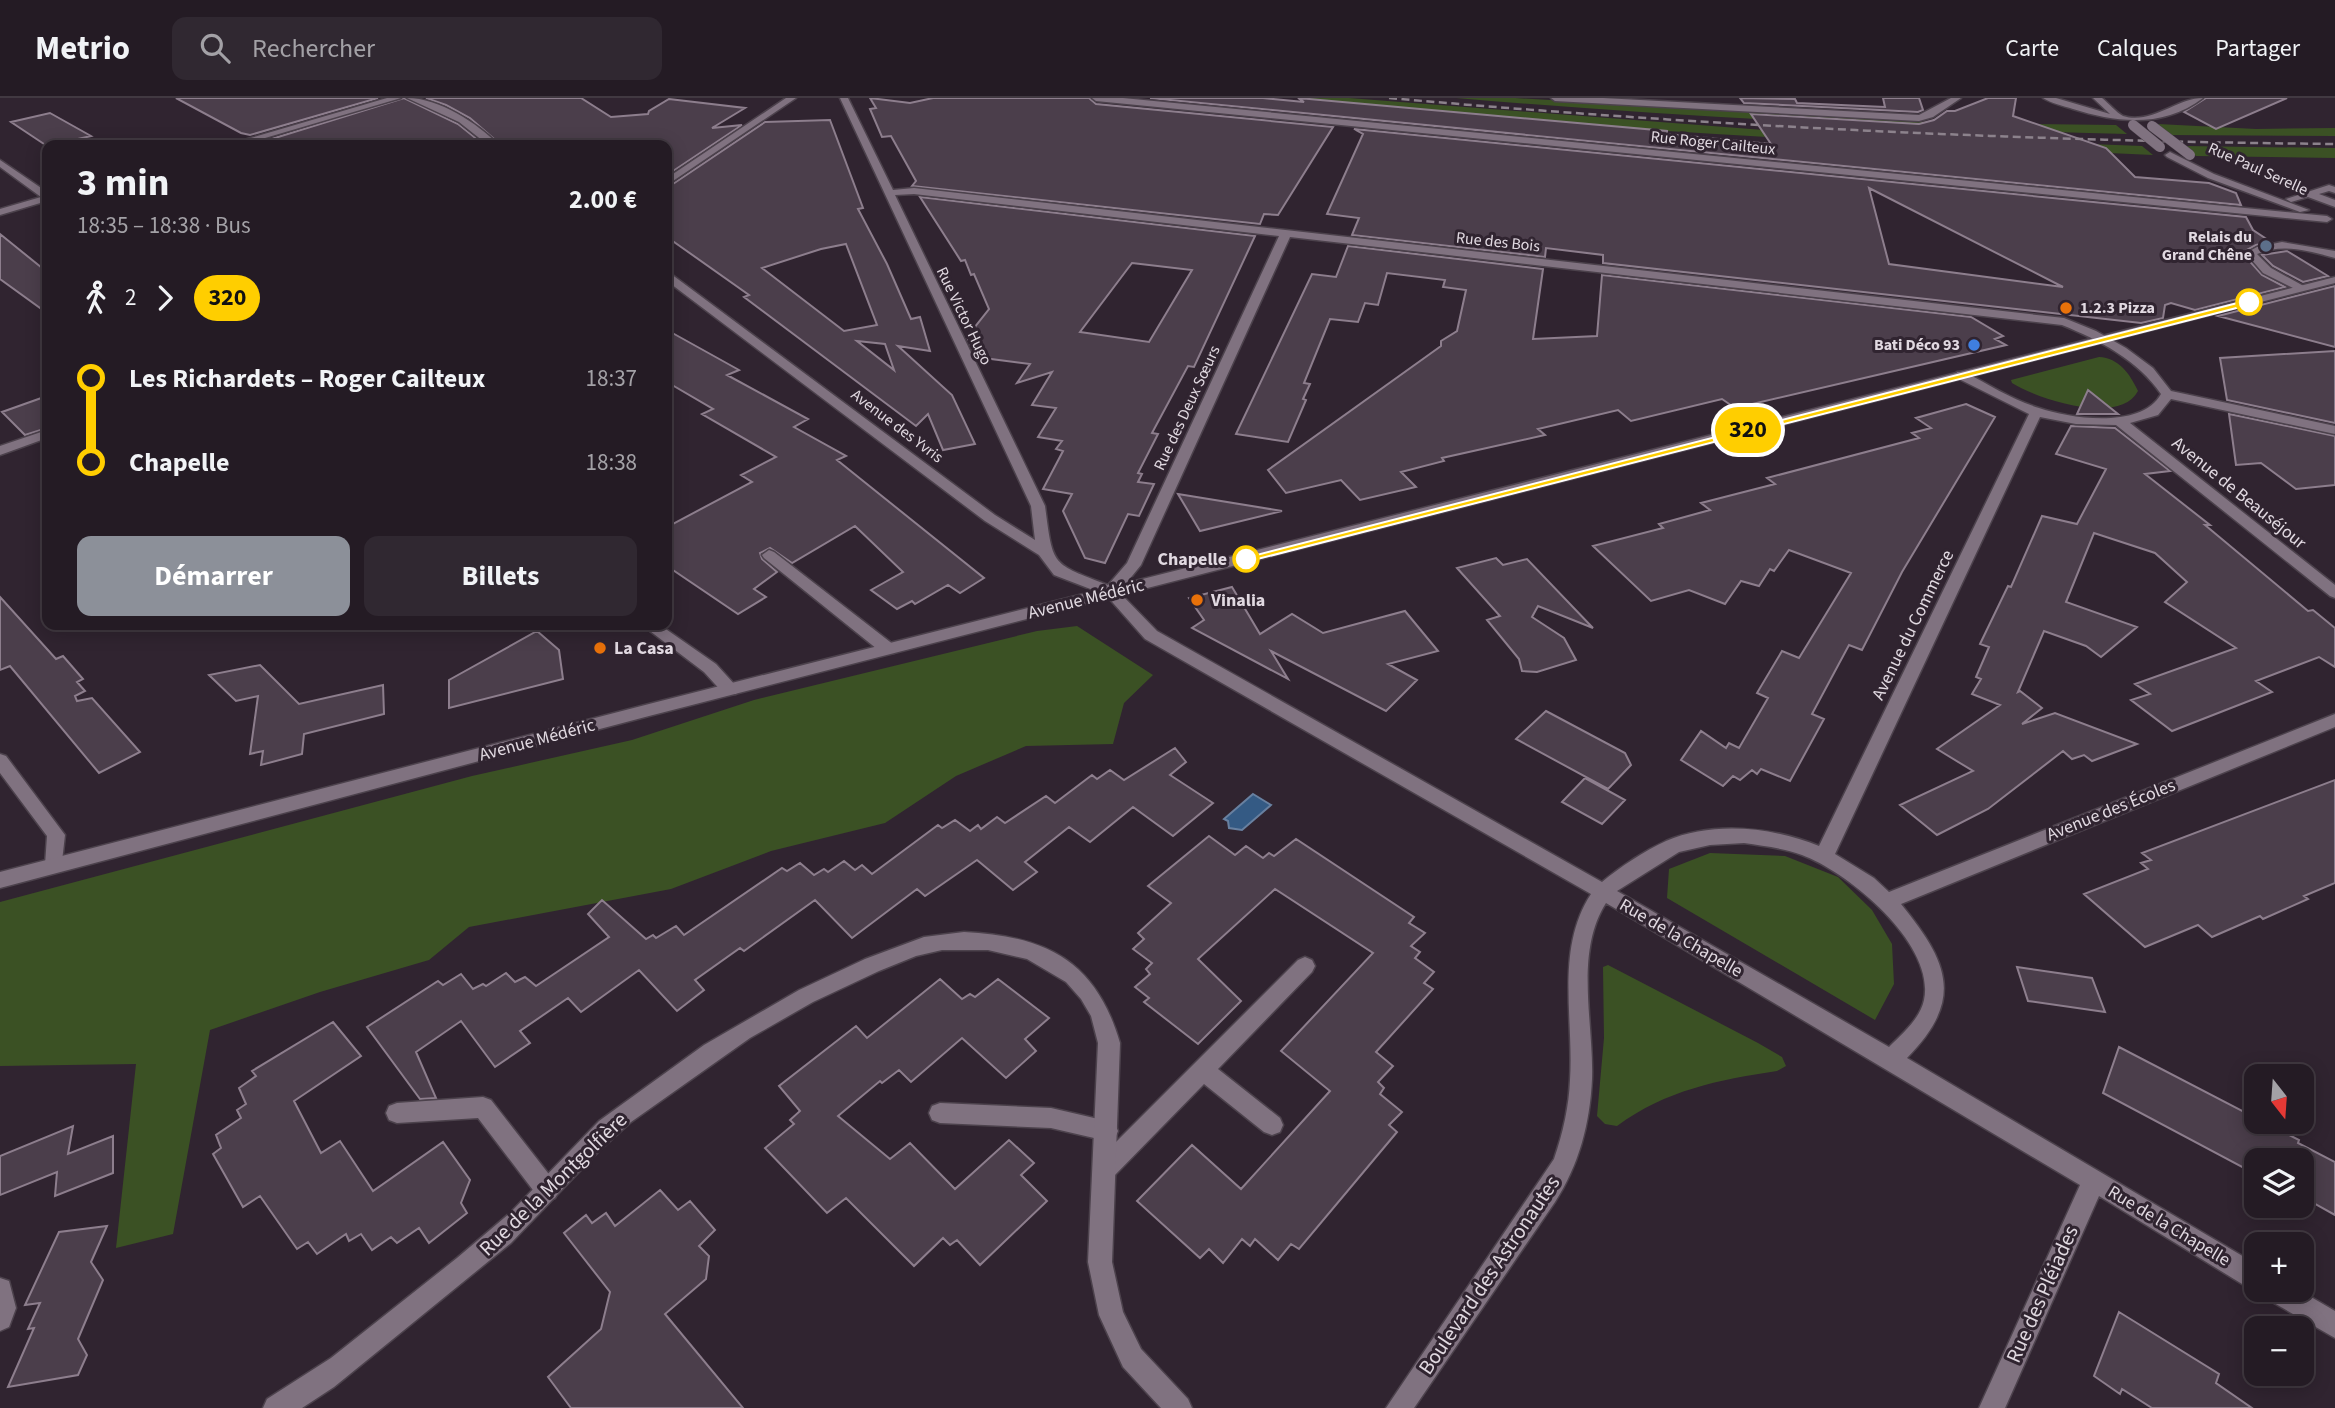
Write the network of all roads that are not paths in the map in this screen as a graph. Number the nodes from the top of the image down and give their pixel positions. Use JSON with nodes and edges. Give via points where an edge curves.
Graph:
{"nodes":[{"id":1,"x":397,"y":98,"type":"edge"},
{"id":2,"x":411,"y":98,"type":"edge"},
{"id":3,"x":792,"y":98,"type":"edge"},
{"id":4,"x":844,"y":98,"type":"edge"},
{"id":5,"x":1096,"y":98,"type":"edge"},
{"id":6,"x":1555,"y":98,"type":"edge"},
{"id":7,"x":1957,"y":98,"type":"edge"},
{"id":8,"x":2047,"y":98,"type":"edge"},
{"id":9,"x":2097,"y":98,"type":"edge"},
{"id":10,"x":2199,"y":98,"type":"edge"},
{"id":11,"x":2128,"y":118,"type":"junction"},
{"id":12,"x":250,"y":140,"type":"edge"},
{"id":13,"x":488,"y":140,"type":"edge"},
{"id":14,"x":0,"y":163,"type":"edge"},
{"id":15,"x":672,"y":179,"type":"edge"},
{"id":16,"x":2335,"y":190,"type":"edge"},
{"id":17,"x":42,"y":193,"type":"edge"},
{"id":18,"x":888,"y":193,"type":"junction"},
{"id":19,"x":2309,"y":194,"type":"junction"},
{"id":20,"x":42,"y":199,"type":"edge"},
{"id":21,"x":2291,"y":200,"type":"junction"},
{"id":22,"x":2335,"y":204,"type":"edge"},
{"id":23,"x":0,"y":212,"type":"edge"},
{"id":24,"x":2331,"y":221,"type":"edge"},
{"id":25,"x":1286,"y":233,"type":"junction"},
{"id":26,"x":2335,"y":255,"type":"edge"},
{"id":27,"x":672,"y":280,"type":"edge"},
{"id":28,"x":2335,"y":280,"type":"edge"},
{"id":29,"x":2303,"y":289,"type":"junction"},
{"id":30,"x":2101,"y":340,"type":"junction"},
{"id":31,"x":1961,"y":375,"type":"junction"},
{"id":32,"x":2167,"y":394,"type":"junction"},
{"id":33,"x":2036,"y":412,"type":"junction"},
{"id":34,"x":2120,"y":422,"type":"junction"},
{"id":35,"x":2335,"y":430,"type":"edge"},
{"id":36,"x":42,"y":436,"type":"edge"},
{"id":37,"x":0,"y":451,"type":"edge"},
{"id":38,"x":1044,"y":552,"type":"junction"},
{"id":39,"x":769,"y":555,"type":"dead end"},
{"id":40,"x":1111,"y":592,"type":"junction"},
{"id":41,"x":2335,"y":593,"type":"edge"},
{"id":42,"x":657,"y":630,"type":"edge"},
{"id":43,"x":888,"y":649,"type":"junction"},
{"id":44,"x":730,"y":690,"type":"junction"},
{"id":45,"x":2335,"y":720,"type":"edge"},
{"id":46,"x":0,"y":760,"type":"edge"},
{"id":47,"x":1825,"y":854,"type":"junction"},
{"id":48,"x":54,"y":866,"type":"junction"},
{"id":49,"x":0,"y":880,"type":"edge"},
{"id":50,"x":1603,"y":892,"type":"junction"},
{"id":51,"x":1888,"y":901,"type":"junction"},
{"id":52,"x":1304,"y":966,"type":"dead end"},
{"id":53,"x":1891,"y":1060,"type":"junction"},
{"id":54,"x":1203,"y":1070,"type":"junction"},
{"id":55,"x":397,"y":1113,"type":"dead end"},
{"id":56,"x":940,"y":1113,"type":"dead end"},
{"id":57,"x":1272,"y":1125,"type":"dead end"},
{"id":58,"x":1107,"y":1131,"type":"junction"},
{"id":59,"x":1105,"y":1169,"type":"junction"},
{"id":60,"x":2094,"y":1181,"type":"junction"},
{"id":61,"x":547,"y":1190,"type":"junction"},
{"id":62,"x":2244,"y":1271,"type":"edge"},
{"id":63,"x":0,"y":1290,"type":"edge"},
{"id":64,"x":2296,"y":1302,"type":"edge"},
{"id":65,"x":0,"y":1318,"type":"edge"},
{"id":66,"x":2335,"y":1325,"type":"edge"},
{"id":67,"x":276,"y":1408,"type":"edge"},
{"id":68,"x":1179,"y":1408,"type":"edge"},
{"id":69,"x":1399,"y":1408,"type":"edge"},
{"id":70,"x":1992,"y":1408,"type":"edge"}],
"edges":[{"from":1,"to":12,"type":"street"},
{"from":2,"to":13,"type":"street","via":[[462,120]]},
{"from":3,"to":15,"type":"street"},
{"from":4,"to":18,"type":"street","name":"Rue Victor Hugo"},
{"from":5,"to":24,"type":"street","name":"Rue Roger Cailteux"},
{"from":6,"to":7,"type":"street","via":[[1905,118],[1930,115]]},
{"from":8,"to":11,"type":"street","name":"Rue Paul Serelle"},
{"from":9,"to":11,"type":"street"},
{"from":10,"to":11,"type":"street","via":[[2162,115]]},
{"from":11,"to":21,"type":"street","name":"Rue Paul Serelle","bridge":true,"via":[[2152,126],[2222,172]]},
{"from":11,"to":24,"type":"street","name":"Rue Paul Serelle","bridge":true,"via":[[2170,155],[2211,176]]},
{"from":14,"to":17,"type":"street"},
{"from":16,"to":19,"type":"street"},
{"from":18,"to":25,"type":"street","name":"Rue des Bois","via":[[914,191]]},
{"from":18,"to":38,"type":"street","name":"Rue Victor Hugo","via":[[1038,506]]},
{"from":19,"to":21,"type":"street"},
{"from":19,"to":22,"type":"street"},
{"from":20,"to":23,"type":"street"},
{"from":21,"to":24,"type":"street","name":"Rue Paul Serelle"},
{"from":25,"to":30,"type":"street","name":"Rue des Bois","via":[[2064,322]]},
{"from":25,"to":40,"type":"street","name":"Rue des Deux Sœurs","via":[[1134,565]]},
{"from":26,"to":29,"type":"street","via":[[2303,246],[2260,248],[2251,253],[2267,272]]},
{"from":27,"to":38,"type":"street","name":"Avenue des Yvris","via":[[990,518]]},
{"from":28,"to":29,"type":"street","name":"Avenue Médéric"},
{"from":29,"to":30,"type":"street","name":"Avenue Médéric"},
{"from":30,"to":31,"type":"street","name":"Avenue Médéric"},
{"from":30,"to":32,"type":"street","name":"Rue des Bois","via":[[2141,364],[2159,379]]},
{"from":31,"to":33,"type":"street"},
{"from":31,"to":40,"type":"street","name":"Avenue Médéric"},
{"from":32,"to":34,"type":"street","via":[[2151,413]]},
{"from":32,"to":35,"type":"street"},
{"from":33,"to":34,"type":"street"},
{"from":33,"to":47,"type":"street","name":"Avenue du Commerce"},
{"from":34,"to":41,"type":"street","name":"Avenue de Beauséjour"},
{"from":36,"to":37,"type":"street"},
{"from":38,"to":40,"type":"street","name":"Avenue des Yvris","via":[[1059,572]]},
{"from":39,"to":43,"type":"street"},
{"from":40,"to":43,"type":"street","name":"Avenue Médéric"},
{"from":40,"to":50,"type":"street","name":"Rue de la Chapelle","via":[[1151,635]]},
{"from":42,"to":44,"type":"street","via":[[710,668]]},
{"from":43,"to":44,"type":"street","name":"Avenue Médéric"},
{"from":44,"to":48,"type":"street","name":"Avenue Médéric"},
{"from":45,"to":51,"type":"street","name":"Avenue des Écoles"},
{"from":46,"to":48,"type":"street","via":[[56,835]]},
{"from":47,"to":50,"type":"street","via":[[1783,841],[1714,838],[1674,845]]},
{"from":47,"to":51,"type":"street"},
{"from":48,"to":49,"type":"street","name":"Avenue Médéric"},
{"from":50,"to":53,"type":"street","name":"Rue de la Chapelle"},
{"from":50,"to":69,"type":"street","name":"Boulevard des Astronautes","via":[[1584,928],[1578,974],[1583,1045],[1580,1102],[1563,1166]]},
{"from":51,"to":53,"type":"street","via":[[1920,943],[1935,998],[1922,1026]]},
{"from":52,"to":54,"type":"street"},
{"from":53,"to":60,"type":"street","name":"Rue de la Chapelle"},
{"from":54,"to":57,"type":"street"},
{"from":54,"to":59,"type":"street"},
{"from":55,"to":61,"type":"street","via":[[483,1107]]},
{"from":56,"to":58,"type":"street","via":[[1051,1118]]},
{"from":58,"to":59,"type":"street","name":"Rue de la Montgolfière"},
{"from":58,"to":61,"type":"street","name":"Rue de la Montgolfière","via":[[1109,1043],[1099,1011],[1079,982],[1053,961],[1015,946],[979,940],[941,942],[902,952],[828,983],[740,1032],[621,1116]]},
{"from":59,"to":68,"type":"street","name":"Rue de la Montgolfière","via":[[1100,1262],[1111,1315],[1132,1358]]},
{"from":60,"to":62,"type":"street","name":"Rue de la Chapelle"},
{"from":60,"to":70,"type":"street","name":"Rue des Pléiades"},
{"from":61,"to":67,"type":"street","name":"Rue de la Montgolfière","via":[[506,1233],[348,1362]]},
{"from":63,"to":65,"type":"street","via":[[4,1308]]},
{"from":64,"to":66,"type":"street"}]}
